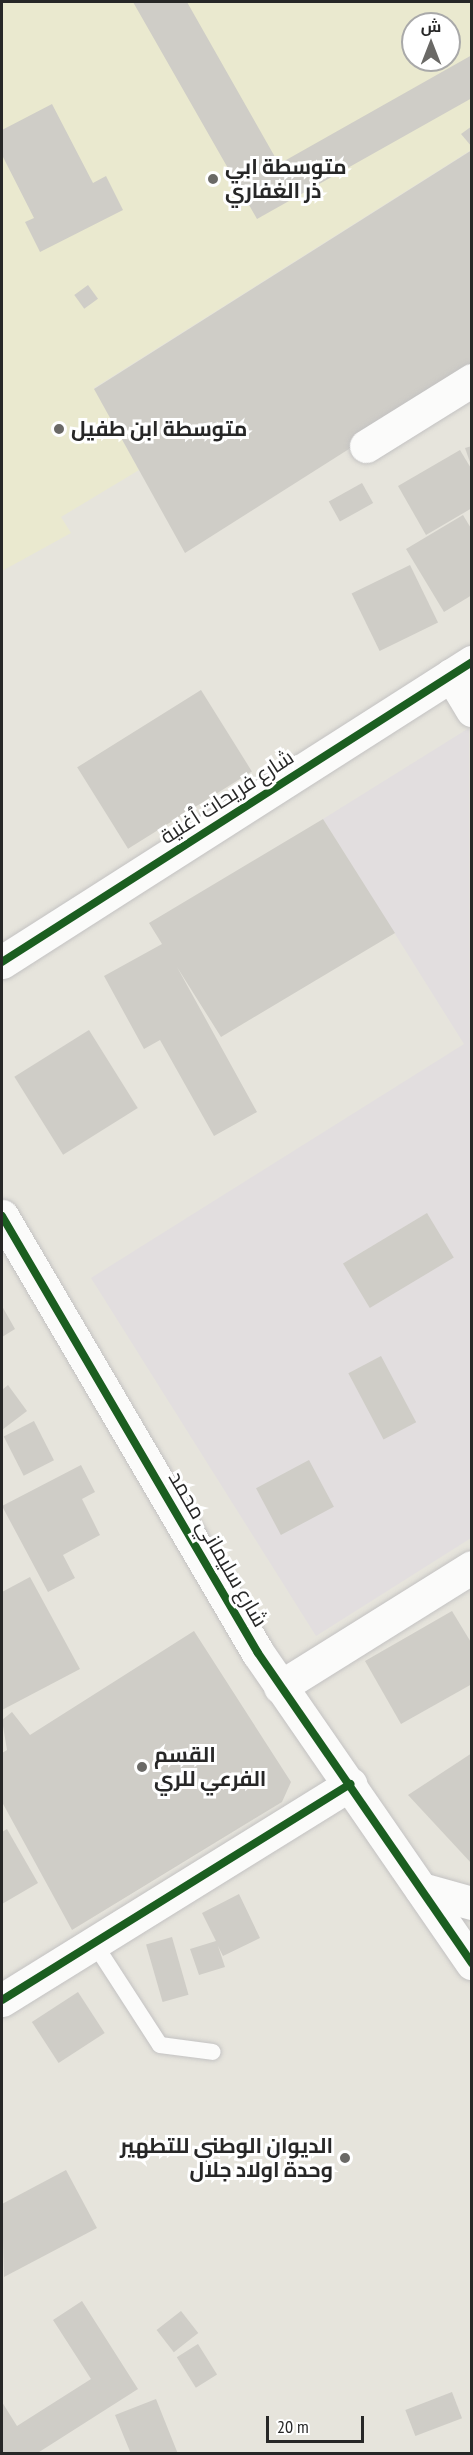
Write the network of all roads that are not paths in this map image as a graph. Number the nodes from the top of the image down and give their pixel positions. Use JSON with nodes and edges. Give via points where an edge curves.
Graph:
{"nodes":[{"id":1,"x":471,"y":380,"type":"edge"},
{"id":2,"x":366,"y":446,"type":"dead end"},
{"id":3,"x":461,"y":669,"type":"edge"},
{"id":4,"x":471,"y":710,"type":"edge"},
{"id":5,"x":2,"y":962,"type":"edge"},
{"id":6,"x":2,"y":1216,"type":"edge"},
{"id":7,"x":471,"y":1567,"type":"edge"},
{"id":8,"x":280,"y":1687,"type":"junction"},
{"id":9,"x":351,"y":1784,"type":"junction"},
{"id":10,"x":421,"y":1889,"type":"junction"},
{"id":11,"x":471,"y":1903,"type":"edge"},
{"id":12,"x":94,"y":1943,"type":"junction"},
{"id":13,"x":471,"y":1963,"type":"edge"},
{"id":14,"x":2,"y":2000,"type":"edge"},
{"id":15,"x":213,"y":2052,"type":"dead end"}],
"edges":[{"from":1,"to":2,"type":"street"},
{"from":3,"to":4,"type":"street"},
{"from":3,"to":5,"type":"street","name":"شارع فريحات ٱغنية"},
{"from":6,"to":8,"type":"street","name":"شارع سليماني محمد"},
{"from":7,"to":8,"type":"street"},
{"from":8,"to":9,"type":"street","name":"شارع سليماني محمد"},
{"from":9,"to":10,"type":"street","name":"شارع سليماني محمد"},
{"from":9,"to":12,"type":"street"},
{"from":10,"to":11,"type":"street"},
{"from":10,"to":13,"type":"street","name":"شارع سليماني محمد"},
{"from":12,"to":14,"type":"street"},
{"from":12,"to":15,"type":"lane","via":[[160,2045]]}]}
